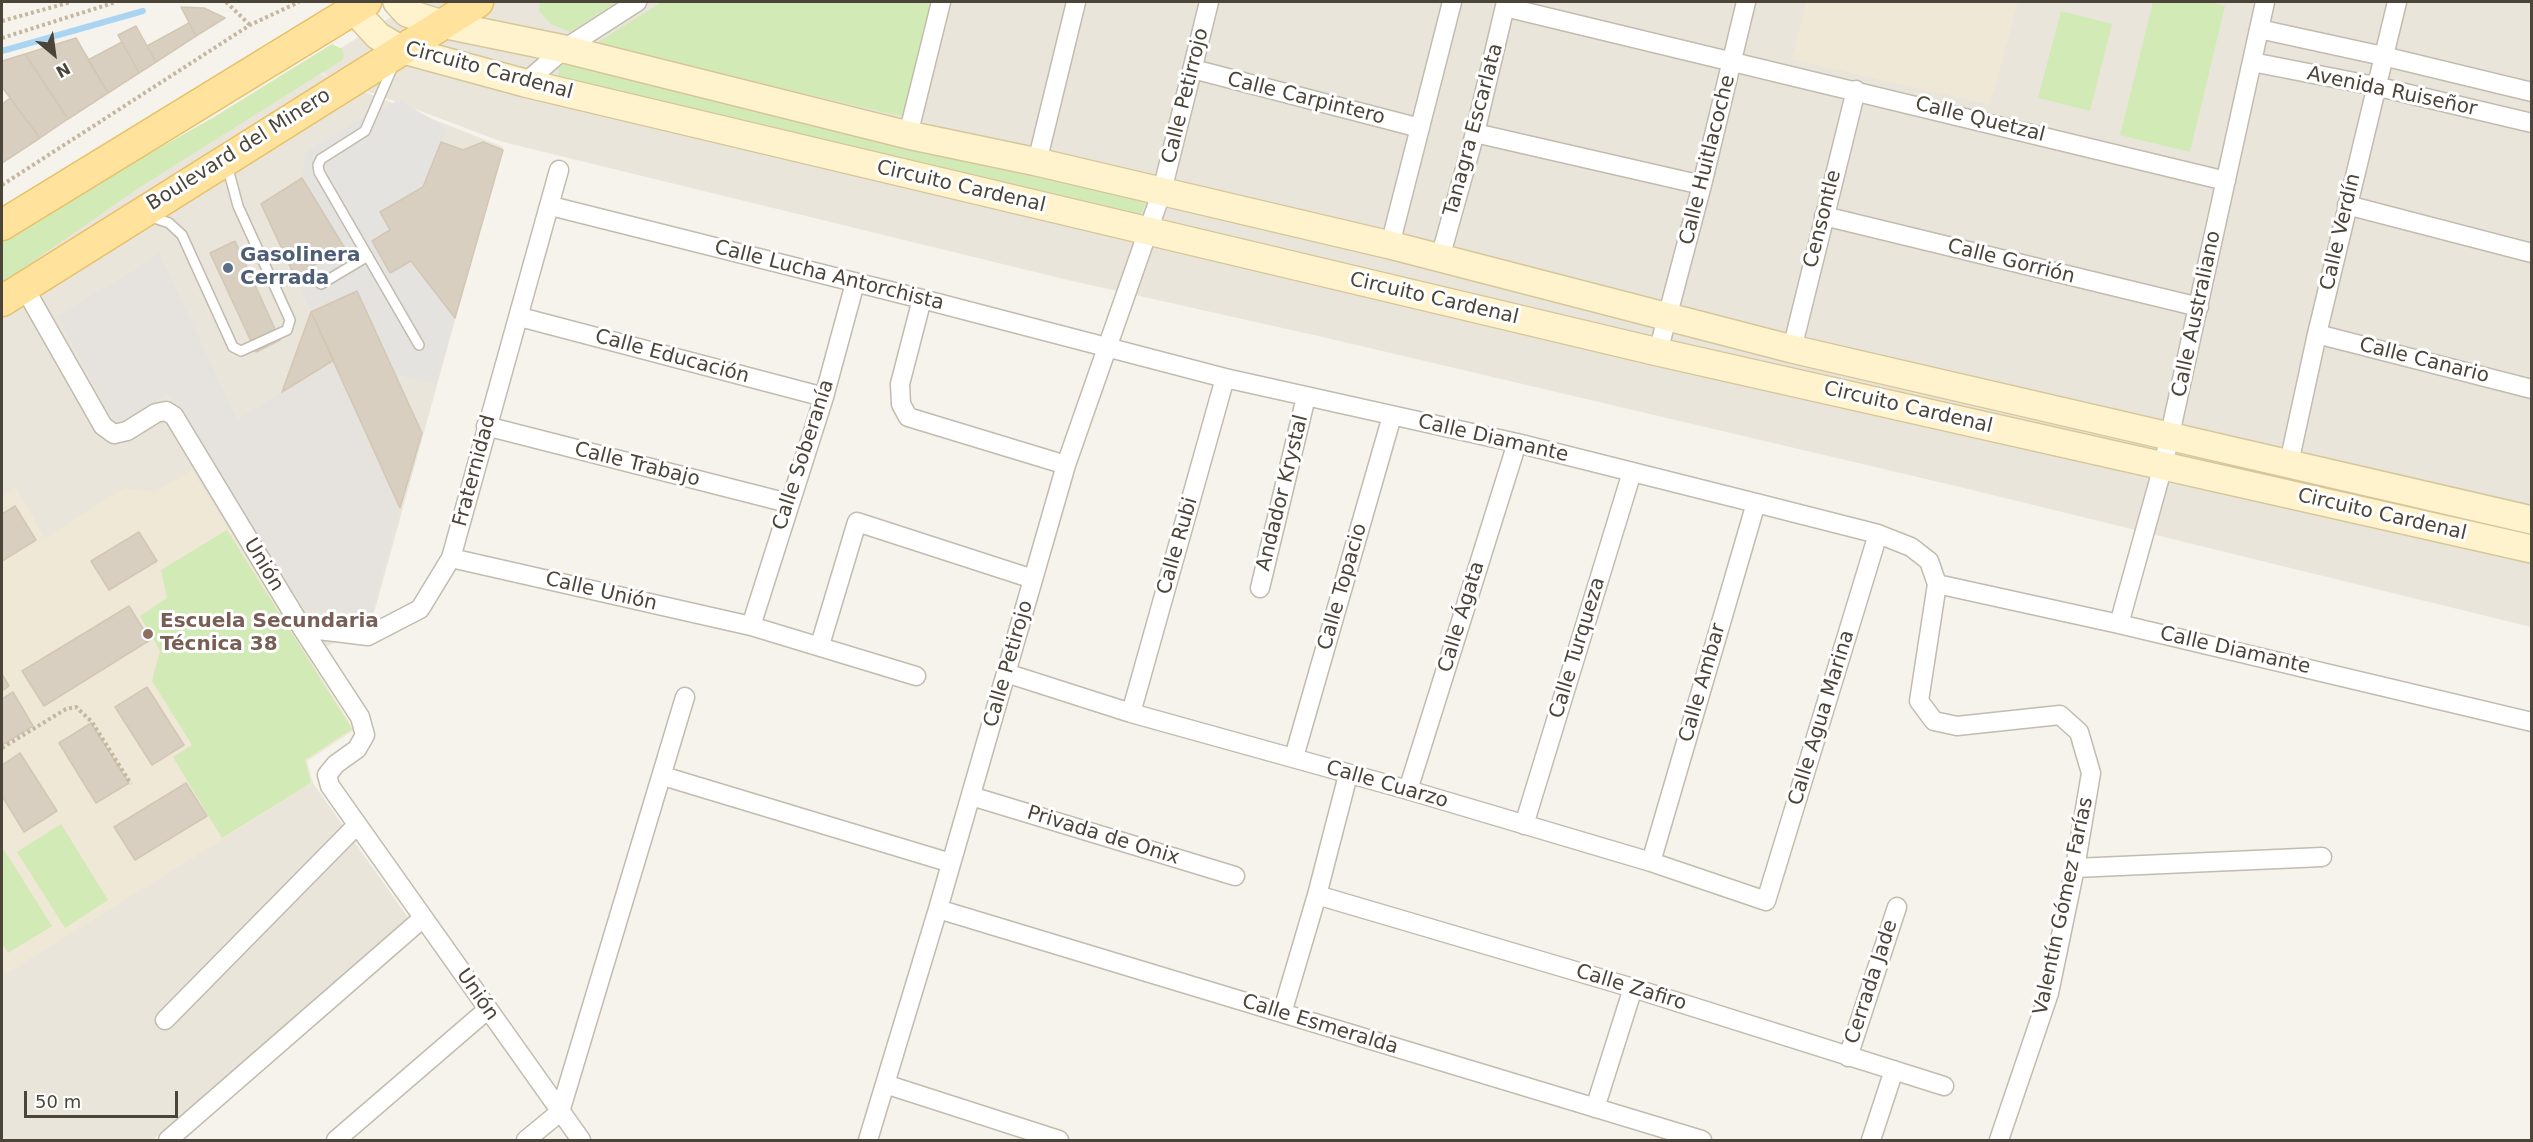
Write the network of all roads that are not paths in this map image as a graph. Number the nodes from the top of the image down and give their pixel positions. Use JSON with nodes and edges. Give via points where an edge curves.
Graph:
{"nodes":[{"id":1,"x":397,"y":2,"type":"edge"},
{"id":2,"x":478,"y":2,"type":"edge"},
{"id":3,"x":637,"y":2,"type":"edge"},
{"id":4,"x":941,"y":2,"type":"edge"},
{"id":5,"x":1076,"y":2,"type":"edge"},
{"id":6,"x":1209,"y":2,"type":"edge"},
{"id":7,"x":1452,"y":2,"type":"edge"},
{"id":8,"x":1746,"y":2,"type":"edge"},
{"id":9,"x":2265,"y":2,"type":"edge"},
{"id":10,"x":2397,"y":2,"type":"edge"},
{"id":11,"x":1506,"y":4,"type":"edge"},
{"id":12,"x":360,"y":5,"type":"edge"},
{"id":13,"x":442,"y":24,"type":"junction"},
{"id":14,"x":2259,"y":29,"type":"junction"},
{"id":15,"x":400,"y":49,"type":"junction"},
{"id":16,"x":564,"y":49,"type":"junction"},
{"id":17,"x":2383,"y":56,"type":"junction"},
{"id":18,"x":2252,"y":62,"type":"junction"},
{"id":19,"x":1733,"y":63,"type":"junction"},
{"id":20,"x":1193,"y":69,"type":"junction"},
{"id":21,"x":525,"y":83,"type":"junction"},
{"id":22,"x":2375,"y":86,"type":"junction"},
{"id":23,"x":1856,"y":90,"type":"junction"},
{"id":24,"x":2532,"y":92,"type":"edge"},
{"id":25,"x":2532,"y":123,"type":"edge"},
{"id":26,"x":1420,"y":128,"type":"junction"},
{"id":27,"x":1475,"y":134,"type":"junction"},
{"id":28,"x":908,"y":135,"type":"junction"},
{"id":29,"x":226,"y":159,"type":"junction"},
{"id":30,"x":1037,"y":162,"type":"junction"},
{"id":31,"x":559,"y":170,"type":"dead end"},
{"id":32,"x":2226,"y":181,"type":"junction"},
{"id":33,"x":1702,"y":185,"type":"junction"},
{"id":34,"x":1162,"y":191,"type":"junction"},
{"id":35,"x":2347,"y":205,"type":"junction"},
{"id":36,"x":550,"y":206,"type":"junction"},
{"id":37,"x":138,"y":215,"type":"junction"},
{"id":38,"x":1824,"y":216,"type":"junction"},
{"id":39,"x":2,"y":225,"type":"edge"},
{"id":40,"x":1149,"y":231,"type":"junction"},
{"id":41,"x":1390,"y":245,"type":"junction"},
{"id":42,"x":2532,"y":253,"type":"edge"},
{"id":43,"x":368,"y":256,"type":"junction"},
{"id":44,"x":1440,"y":258,"type":"junction"},
{"id":45,"x":855,"y":283,"type":"junction"},
{"id":46,"x":321,"y":284,"type":"dead end"},
{"id":47,"x":13,"y":294,"type":"edge"},
{"id":48,"x":922,"y":298,"type":"junction"},
{"id":49,"x":2199,"y":308,"type":"junction"},
{"id":50,"x":520,"y":317,"type":"junction"},
{"id":51,"x":1666,"y":317,"type":"junction"},
{"id":52,"x":2317,"y":334,"type":"junction"},
{"id":53,"x":419,"y":345,"type":"dead end"},
{"id":54,"x":1107,"y":348,"type":"junction"},
{"id":55,"x":1792,"y":349,"type":"junction"},
{"id":56,"x":1658,"y":352,"type":"junction"},
{"id":57,"x":1225,"y":378,"type":"junction"},
{"id":58,"x":2532,"y":389,"type":"edge"},
{"id":59,"x":824,"y":397,"type":"junction"},
{"id":60,"x":1306,"y":397,"type":"junction"},
{"id":61,"x":1392,"y":416,"type":"junction"},
{"id":62,"x":486,"y":426,"type":"junction"},
{"id":63,"x":2170,"y":436,"type":"junction"},
{"id":64,"x":1516,"y":443,"type":"junction"},
{"id":65,"x":2289,"y":463,"type":"junction"},
{"id":66,"x":1066,"y":465,"type":"junction"},
{"id":67,"x":2163,"y":466,"type":"junction"},
{"id":68,"x":1632,"y":472,"type":"junction"},
{"id":69,"x":1756,"y":503,"type":"junction"},
{"id":70,"x":788,"y":504,"type":"junction"},
{"id":71,"x":2532,"y":520,"type":"edge"},
{"id":72,"x":1878,"y":534,"type":"junction"},
{"id":73,"x":2532,"y":549,"type":"edge"},
{"id":74,"x":451,"y":558,"type":"junction"},
{"id":75,"x":1033,"y":579,"type":"junction"},
{"id":76,"x":1937,"y":584,"type":"junction"},
{"id":77,"x":1260,"y":588,"type":"dead end"},
{"id":78,"x":2119,"y":624,"type":"junction"},
{"id":79,"x":751,"y":626,"type":"junction"},
{"id":80,"x":302,"y":628,"type":"junction"},
{"id":81,"x":820,"y":645,"type":"junction"},
{"id":82,"x":1006,"y":673,"type":"junction"},
{"id":83,"x":916,"y":676,"type":"dead end"},
{"id":84,"x":685,"y":697,"type":"dead end"},
{"id":85,"x":1131,"y":713,"type":"junction"},
{"id":86,"x":2532,"y":722,"type":"edge"},
{"id":87,"x":1294,"y":758,"type":"junction"},
{"id":88,"x":1348,"y":775,"type":"junction"},
{"id":89,"x":663,"y":776,"type":"junction"},
{"id":90,"x":1408,"y":790,"type":"junction"},
{"id":91,"x":971,"y":796,"type":"junction"},
{"id":92,"x":357,"y":825,"type":"junction"},
{"id":93,"x":1524,"y":825,"type":"junction"},
{"id":94,"x":2322,"y":857,"type":"dead end"},
{"id":95,"x":1651,"y":862,"type":"junction"},
{"id":96,"x":951,"y":863,"type":"junction"},
{"id":97,"x":2075,"y":868,"type":"junction"},
{"id":98,"x":1235,"y":876,"type":"dead end"},
{"id":99,"x":1317,"y":895,"type":"junction"},
{"id":100,"x":1766,"y":901,"type":"joint"},
{"id":101,"x":1897,"y":907,"type":"dead end"},
{"id":102,"x":938,"y":909,"type":"junction"},
{"id":103,"x":423,"y":918,"type":"junction"},
{"id":104,"x":1633,"y":988,"type":"junction"},
{"id":105,"x":487,"y":1010,"type":"junction"},
{"id":106,"x":1282,"y":1013,"type":"junction"},
{"id":107,"x":165,"y":1020,"type":"dead end"},
{"id":108,"x":1848,"y":1057,"type":"junction"},
{"id":109,"x":1894,"y":1070,"type":"junction"},
{"id":110,"x":885,"y":1084,"type":"junction"},
{"id":111,"x":1944,"y":1086,"type":"dead end"},
{"id":112,"x":1595,"y":1108,"type":"junction"},
{"id":113,"x":560,"y":1112,"type":"junction"},
{"id":114,"x":168,"y":1140,"type":"edge"},
{"id":115,"x":336,"y":1140,"type":"edge"},
{"id":116,"x":526,"y":1140,"type":"edge"},
{"id":117,"x":581,"y":1140,"type":"edge"},
{"id":118,"x":867,"y":1140,"type":"edge"},
{"id":119,"x":1059,"y":1140,"type":"edge"},
{"id":120,"x":1702,"y":1140,"type":"edge"},
{"id":121,"x":1871,"y":1140,"type":"edge"},
{"id":122,"x":1999,"y":1140,"type":"edge"}],
"edges":[{"from":1,"to":13,"type":"street","name":"Circuito Cardenal","via":[[407,13]]},
{"from":2,"to":13,"type":"main road","name":"Boulevard del Minero"},
{"from":3,"to":16,"type":"street"},
{"from":4,"to":28,"type":"street"},
{"from":5,"to":30,"type":"street"},
{"from":6,"to":20,"type":"street","name":"Calle Petirrojo"},
{"from":7,"to":26,"type":"street"},
{"from":8,"to":19,"type":"street","name":"Calle Huitlacoche"},
{"from":9,"to":14,"type":"street","name":"Calle Australiano"},
{"from":10,"to":17,"type":"street","name":"Calle Verdín"},
{"from":11,"to":19,"type":"street","name":"Calle Quetzal"},
{"from":11,"to":27,"type":"street","name":"Tanagra Escarlata"},
{"from":12,"to":15,"type":"street","name":"Circuito Cardenal","via":[[378,36]]},
{"from":12,"to":39,"type":"main road"},
{"from":13,"to":15,"type":"main road","name":"Boulevard del Minero"},
{"from":13,"to":16,"type":"street","name":"Circuito Cardenal"},
{"from":14,"to":17,"type":"street","name":"Avenida Ruiseñor"},
{"from":14,"to":18,"type":"street","name":"Calle Australiano"},
{"from":15,"to":21,"type":"street","name":"Circuito Cardenal"},
{"from":15,"to":29,"type":"main road","name":"Boulevard del Minero"},
{"from":15,"to":43,"type":"lane","via":[[365,131],[321,159],[318,165]]},
{"from":16,"to":21,"type":"street"},
{"from":16,"to":28,"type":"street","name":"Circuito Cardenal"},
{"from":17,"to":22,"type":"street","name":"Calle Verdín"},
{"from":17,"to":24,"type":"street","name":"Avenida Ruiseñor"},
{"from":18,"to":22,"type":"street","name":"Avenida Ruiseñor"},
{"from":18,"to":32,"type":"street","name":"Calle Australiano"},
{"from":19,"to":23,"type":"street","name":"Calle Quetzal"},
{"from":19,"to":33,"type":"street","name":"Calle Huitlacoche"},
{"from":20,"to":26,"type":"street","name":"Calle Carpintero"},
{"from":20,"to":34,"type":"street","name":"Calle Petirrojo"},
{"from":21,"to":40,"type":"street","name":"Circuito Cardenal"},
{"from":22,"to":25,"type":"street","name":"Avenida Ruiseñor"},
{"from":22,"to":35,"type":"street","name":"Calle Verdín"},
{"from":23,"to":32,"type":"street","name":"Calle Quetzal"},
{"from":23,"to":38,"type":"street","name":"Censontle"},
{"from":26,"to":41,"type":"street"},
{"from":27,"to":33,"type":"street"},
{"from":27,"to":44,"type":"street","name":"Tanagra Escarlata"},
{"from":28,"to":30,"type":"street","name":"Circuito Cardenal"},
{"from":29,"to":37,"type":"main road","name":"Boulevard del Minero"},
{"from":29,"to":37,"type":"lane","via":[[238,206],[290,320],[287,330],[242,351],[232,347],[182,235],[169,223]]},
{"from":30,"to":34,"type":"street","name":"Circuito Cardenal"},
{"from":31,"to":36,"type":"street","name":"Fraternidad"},
{"from":32,"to":49,"type":"street","name":"Calle Australiano"},
{"from":33,"to":51,"type":"street","name":"Calle Huitlacoche"},
{"from":34,"to":40,"type":"street","name":"Calle Petirojo"},
{"from":34,"to":41,"type":"street","name":"Circuito Cardenal"},
{"from":35,"to":42,"type":"street"},
{"from":35,"to":52,"type":"street","name":"Calle Verdín"},
{"from":36,"to":45,"type":"street","name":"Calle Lucha Antorchista"},
{"from":36,"to":50,"type":"street","name":"Fraternidad"},
{"from":37,"to":47,"type":"main road","name":"Boulevard del Minero"},
{"from":38,"to":49,"type":"street","name":"Calle Gorrión"},
{"from":38,"to":55,"type":"street","name":"Censontle"},
{"from":40,"to":54,"type":"street","name":"Calle Petirojo"},
{"from":40,"to":56,"type":"street","name":"Circuito Cardenal"},
{"from":41,"to":44,"type":"street","name":"Circuito Cardenal"},
{"from":43,"to":46,"type":"lane"},
{"from":43,"to":53,"type":"lane"},
{"from":44,"to":51,"type":"street","name":"Circuito Cardenal"},
{"from":45,"to":48,"type":"street","name":"Calle Lucha Antorchista"},
{"from":45,"to":59,"type":"street","name":"Calle Soberanía"},
{"from":47,"to":80,"type":"street","name":"Unión","via":[[104,426],[114,434],[156,414],[166,411],[174,416]]},
{"from":48,"to":54,"type":"street","name":"Calle Lucha Antorchista"},
{"from":48,"to":66,"type":"street","via":[[900,384],[901,404],[908,417]]},
{"from":49,"to":63,"type":"street","name":"Calle Australiano"},
{"from":50,"to":59,"type":"street","name":"Calle Educación"},
{"from":50,"to":62,"type":"street","name":"Fraternidad"},
{"from":51,"to":55,"type":"street","name":"Circuito Cardenal"},
{"from":51,"to":56,"type":"street","name":"Calle Huitlacoche"},
{"from":52,"to":58,"type":"street","name":"Calle Canario"},
{"from":52,"to":65,"type":"street","name":"Calle Verdín"},
{"from":54,"to":57,"type":"street","name":"Calle Diamante"},
{"from":54,"to":66,"type":"street","name":"Calle Petirojo"},
{"from":55,"to":63,"type":"street","name":"Circuito Cardenal"},
{"from":56,"to":67,"type":"street","name":"Circuito Cardenal"},
{"from":57,"to":60,"type":"street","name":"Calle Diamante"},
{"from":57,"to":85,"type":"street","name":"Calle Rubi"},
{"from":59,"to":70,"type":"street","name":"Calle Soberanía"},
{"from":60,"to":61,"type":"street","name":"Calle Diamante"},
{"from":60,"to":77,"type":"street","name":"Andador Krystal"},
{"from":61,"to":64,"type":"street","name":"Calle Diamante"},
{"from":61,"to":87,"type":"street","name":"Calle Topacio"},
{"from":62,"to":70,"type":"street","name":"Calle Trabajo"},
{"from":62,"to":74,"type":"street","name":"Fraternidad"},
{"from":63,"to":65,"type":"street","name":"Circuito Cardenal"},
{"from":63,"to":67,"type":"street","name":"Calle Australiano"},
{"from":64,"to":68,"type":"street","name":"Calle Diamante"},
{"from":64,"to":90,"type":"street","name":"Calle Ágata"},
{"from":65,"to":71,"type":"street","name":"Circuito Cardenal"},
{"from":66,"to":75,"type":"street","name":"Calle Petirojo"},
{"from":67,"to":73,"type":"street","name":"Circuito Cardenal"},
{"from":67,"to":78,"type":"street","name":"Calle Australiano"},
{"from":68,"to":69,"type":"street","name":"Calle Diamante"},
{"from":68,"to":93,"type":"street","name":"Calle Turqueza"},
{"from":69,"to":72,"type":"street","name":"Calle Diamante"},
{"from":69,"to":95,"type":"street","name":"Calle Ambar"},
{"from":70,"to":79,"type":"street","name":"Calle Soberanía"},
{"from":72,"to":76,"type":"street","name":"Calle Diamante","via":[[1911,546],[1929,561]]},
{"from":72,"to":100,"type":"street","name":"Calle Agua Marina"},
{"from":74,"to":79,"type":"street","name":"Calle Unión"},
{"from":74,"to":80,"type":"street","name":"Fraternidad","via":[[420,609],[368,636]]},
{"from":75,"to":81,"type":"street","via":[[857,522]]},
{"from":75,"to":82,"type":"street","name":"Calle Petirojo"},
{"from":76,"to":78,"type":"street","name":"Calle Diamante"},
{"from":76,"to":97,"type":"street","name":"Valentín Gómez Farías","via":[[1920,701],[1934,721],[1957,726],[2061,715],[2079,732],[2091,773]]},
{"from":78,"to":86,"type":"street","name":"Calle Diamante"},
{"from":79,"to":81,"type":"street","name":"Calle Unión"},
{"from":80,"to":92,"type":"street","name":"Unión","via":[[360,717],[365,735],[357,749],[327,775],[330,786]]},
{"from":81,"to":83,"type":"street","name":"Calle Unión"},
{"from":82,"to":85,"type":"street","name":"Calle Cuarzo"},
{"from":82,"to":91,"type":"street","name":"Calle Petirojo"},
{"from":84,"to":89,"type":"street"},
{"from":85,"to":87,"type":"street","name":"Calle Cuarzo"},
{"from":87,"to":88,"type":"street","name":"Calle Cuarzo"},
{"from":88,"to":90,"type":"street","name":"Calle Cuarzo"},
{"from":88,"to":99,"type":"street"},
{"from":89,"to":96,"type":"street"},
{"from":89,"to":113,"type":"street"},
{"from":90,"to":93,"type":"street","name":"Calle Cuarzo"},
{"from":91,"to":96,"type":"street","name":"Calle Petirojo"},
{"from":91,"to":98,"type":"street","name":"Privada de Onix"},
{"from":92,"to":103,"type":"street","name":"Unión"},
{"from":92,"to":107,"type":"street"},
{"from":93,"to":95,"type":"street","name":"Calle Cuarzo"},
{"from":94,"to":97,"type":"street"},
{"from":95,"to":100,"type":"street","name":"Calle Cuarzo"},
{"from":96,"to":102,"type":"street","name":"Calle Petirojo"},
{"from":97,"to":122,"type":"street","name":"Valentín Gómez Farías","via":[[2049,993]]},
{"from":99,"to":104,"type":"street","name":"Calle Zafiro"},
{"from":99,"to":106,"type":"street"},
{"from":101,"to":108,"type":"street","name":"Cerrada Jade"},
{"from":102,"to":106,"type":"street","name":"Calle Esmeralda"},
{"from":102,"to":110,"type":"street","name":"Calle Petirojo"},
{"from":103,"to":105,"type":"street","name":"Unión"},
{"from":103,"to":114,"type":"street"},
{"from":104,"to":108,"type":"street","name":"Calle Zafiro"},
{"from":104,"to":112,"type":"street"},
{"from":105,"to":113,"type":"street","name":"Unión"},
{"from":105,"to":115,"type":"street"},
{"from":106,"to":112,"type":"street","name":"Calle Esmeralda"},
{"from":108,"to":109,"type":"street","name":"Calle Zafiro"},
{"from":109,"to":111,"type":"street","name":"Calle Zafiro"},
{"from":109,"to":121,"type":"street"},
{"from":110,"to":118,"type":"street","name":"Calle Petirojo"},
{"from":110,"to":119,"type":"street"},
{"from":112,"to":120,"type":"street","name":"Calle Esmeralda"},
{"from":113,"to":116,"type":"street"},
{"from":113,"to":117,"type":"street","name":"Unión"}]}
